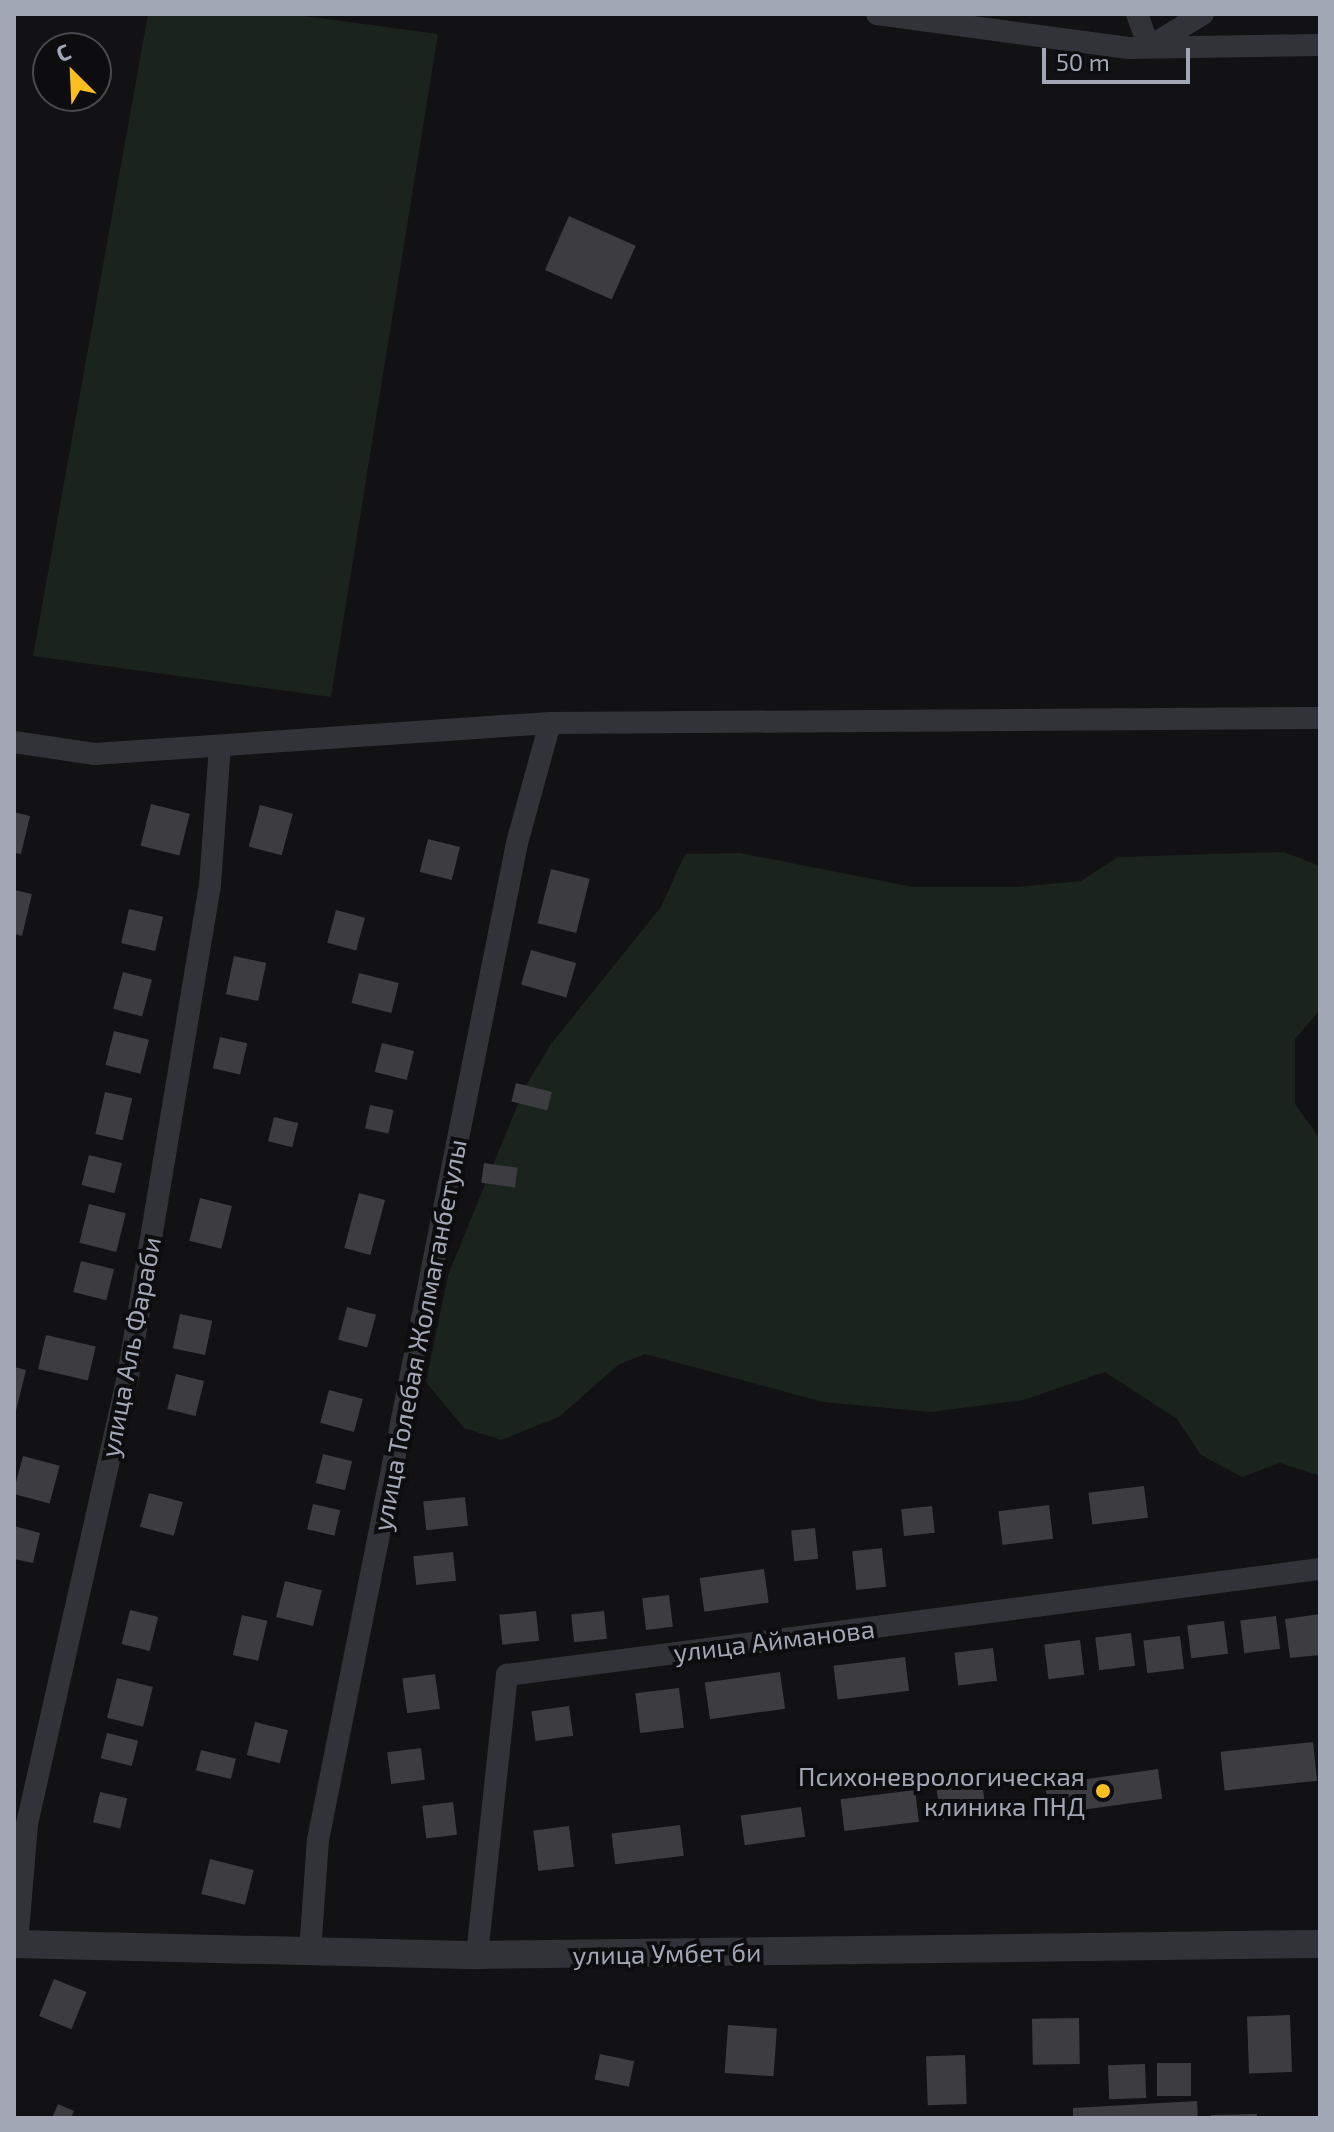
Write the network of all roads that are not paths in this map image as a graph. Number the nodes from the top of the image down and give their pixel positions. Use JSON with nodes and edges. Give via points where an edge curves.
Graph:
{"nodes":[{"id":1,"x":877,"y":14,"type":"edge"},
{"id":2,"x":1137,"y":14,"type":"edge"},
{"id":3,"x":1203,"y":14,"type":"edge"},
{"id":4,"x":1320,"y":45,"type":"edge"},
{"id":5,"x":1149,"y":47,"type":"junction"},
{"id":6,"x":1320,"y":718,"type":"edge"},
{"id":7,"x":550,"y":723,"type":"junction"},
{"id":8,"x":14,"y":742,"type":"edge"},
{"id":9,"x":220,"y":746,"type":"junction"},
{"id":10,"x":1320,"y":1569,"type":"edge"},
{"id":11,"x":16,"y":1944,"type":"edge"},
{"id":12,"x":1320,"y":1944,"type":"edge"},
{"id":13,"x":310,"y":1951,"type":"junction"},
{"id":14,"x":477,"y":1955,"type":"junction"}],
"edges":[{"from":1,"to":5,"type":"street"},
{"from":2,"to":5,"type":"street"},
{"from":3,"to":5,"type":"street"},
{"from":4,"to":5,"type":"street"},
{"from":6,"to":7,"type":"street"},
{"from":7,"to":9,"type":"street"},
{"from":7,"to":13,"type":"street","name":"улица Толебая Жолмаганбетулы","via":[[517,843],[318,1840]]},
{"from":8,"to":9,"type":"street","via":[[94,754]]},
{"from":9,"to":11,"type":"street","name":"улица Аль Фараби","via":[[210,885],[127,1382],[27,1824]]},
{"from":10,"to":14,"type":"street","name":"улица Айманова","via":[[507,1675]]},
{"from":11,"to":13,"type":"street","name":"улица Умбет би"},
{"from":12,"to":14,"type":"street","name":"улица Умбет би"},
{"from":13,"to":14,"type":"street","name":"улица Умбет би"}]}
